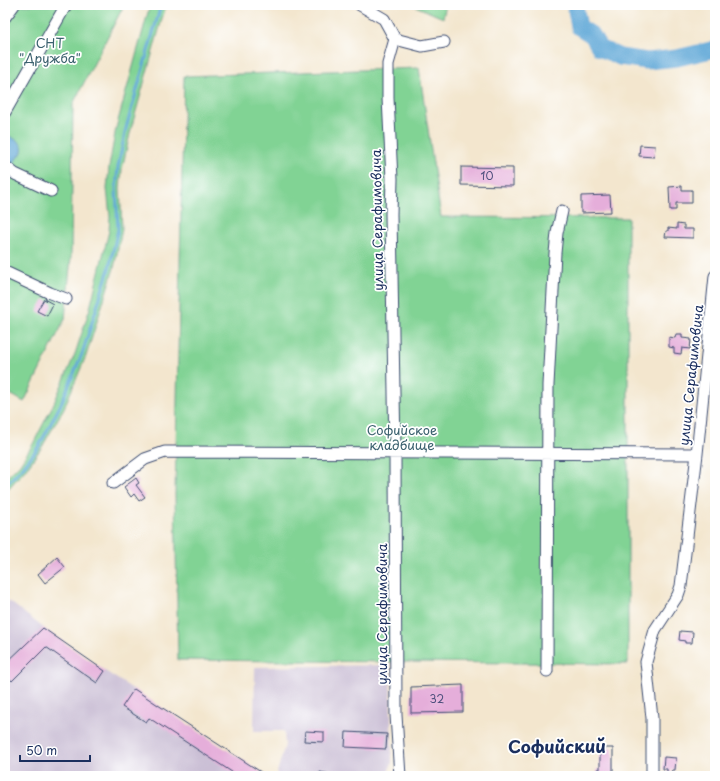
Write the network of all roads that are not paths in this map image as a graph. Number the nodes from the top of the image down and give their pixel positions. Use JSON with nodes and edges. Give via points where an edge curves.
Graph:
{"nodes":[{"id":1,"x":14,"y":5,"type":"edge"},
{"id":2,"x":66,"y":5,"type":"edge"},
{"id":3,"x":360,"y":5,"type":"edge"},
{"id":4,"x":5,"y":17,"type":"edge"},
{"id":5,"x":395,"y":39,"type":"junction"},
{"id":6,"x":444,"y":42,"type":"dead end"},
{"id":7,"x":5,"y":112,"type":"edge"},
{"id":8,"x":5,"y":166,"type":"edge"},
{"id":9,"x":51,"y":191,"type":"dead end"},
{"id":10,"x":562,"y":211,"type":"dead end"},
{"id":11,"x":5,"y":272,"type":"edge"},
{"id":12,"x":715,"y":276,"type":"edge"},
{"id":13,"x":66,"y":299,"type":"dead end"},
{"id":14,"x":395,"y":452,"type":"junction"},
{"id":15,"x":548,"y":453,"type":"junction"},
{"id":16,"x":697,"y":454,"type":"junction"},
{"id":17,"x":113,"y":483,"type":"dead end"},
{"id":18,"x":547,"y":671,"type":"dead end"},
{"id":19,"x":400,"y":776,"type":"edge"},
{"id":20,"x":652,"y":776,"type":"edge"}],
"edges":[{"from":1,"to":4,"type":"street"},
{"from":2,"to":7,"type":"street"},
{"from":3,"to":5,"type":"street","via":[[384,19]]},
{"from":5,"to":6,"type":"street","via":[[422,46]]},
{"from":5,"to":14,"type":"street","name":"улица Серафимовича","via":[[388,64],[388,98],[392,179]]},
{"from":8,"to":9,"type":"street","via":[[15,174]]},
{"from":10,"to":15,"type":"street","via":[[555,253],[548,385]]},
{"from":11,"to":13,"type":"street"},
{"from":12,"to":16,"type":"street","name":"улица Серафимовича"},
{"from":14,"to":15,"type":"street","name":"улица Серафимовича"},
{"from":14,"to":17,"type":"street","name":"улица Серафимовича","via":[[166,452],[145,459]]},
{"from":14,"to":19,"type":"street","name":"улица Серафимовича","via":[[396,716]]},
{"from":15,"to":16,"type":"street","name":"улица Серафимовича"},
{"from":15,"to":18,"type":"street"},
{"from":16,"to":20,"type":"street","name":"улица Серафимовича","via":[[681,586],[655,630],[646,662],[652,718]]}]}
